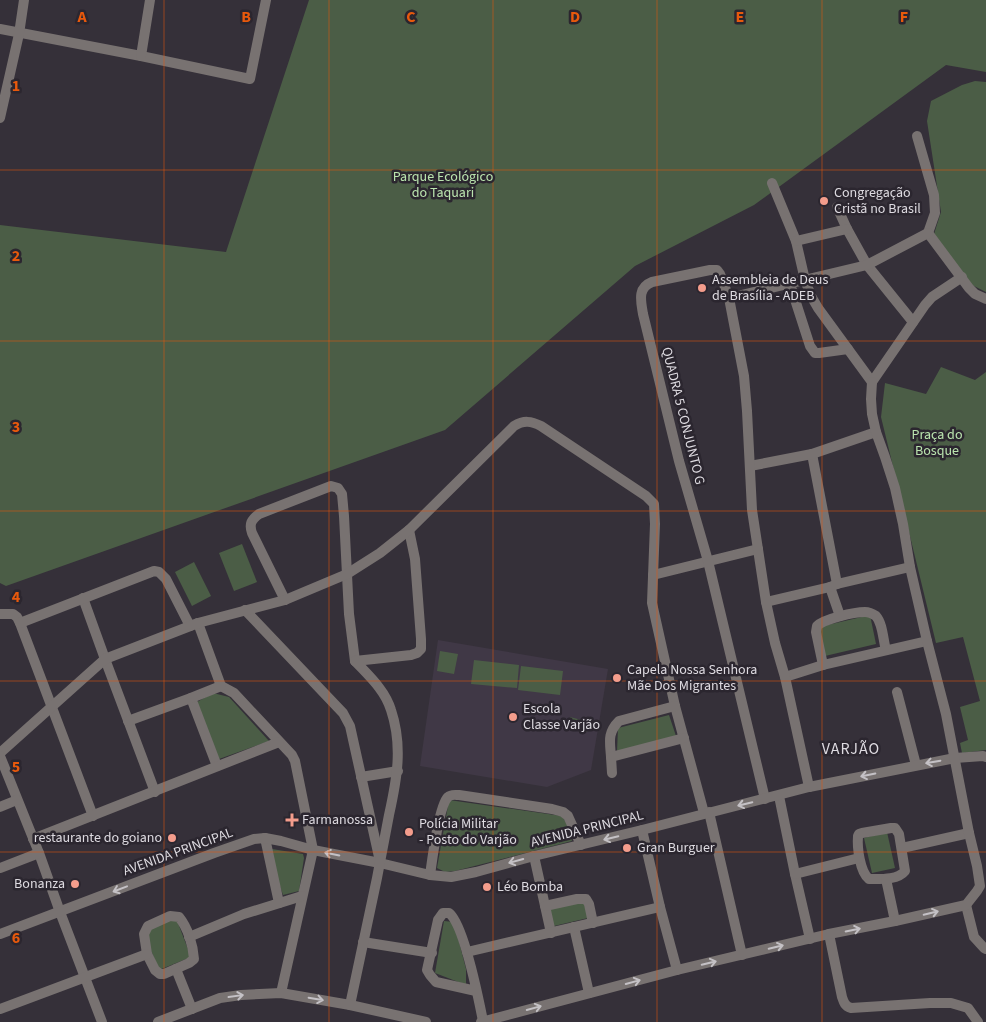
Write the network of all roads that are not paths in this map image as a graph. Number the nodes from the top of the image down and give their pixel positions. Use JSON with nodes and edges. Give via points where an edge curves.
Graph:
{"nodes":[{"id":1,"x":24,"y":0,"type":"edge"},
{"id":2,"x":150,"y":0,"type":"edge"},
{"id":3,"x":266,"y":0,"type":"edge"},
{"id":4,"x":0,"y":29,"type":"edge"},
{"id":5,"x":19,"y":34,"type":"junction"},
{"id":6,"x":141,"y":56,"type":"junction"},
{"id":7,"x":0,"y":118,"type":"edge"},
{"id":8,"x":917,"y":136,"type":"dead end"},
{"id":9,"x":772,"y":183,"type":"dead end"},
{"id":10,"x":837,"y":207,"type":"dead end"},
{"id":11,"x":847,"y":229,"type":"junction"},
{"id":12,"x":928,"y":233,"type":"junction"},
{"id":13,"x":796,"y":241,"type":"junction"},
{"id":14,"x":868,"y":265,"type":"junction"},
{"id":15,"x":962,"y":277,"type":"junction"},
{"id":16,"x":805,"y":280,"type":"junction"},
{"id":17,"x":790,"y":284,"type":"junction"},
{"id":18,"x":729,"y":298,"type":"junction"},
{"id":19,"x":986,"y":299,"type":"edge"},
{"id":20,"x":912,"y":322,"type":"junction"},
{"id":21,"x":848,"y":349,"type":"junction"},
{"id":22,"x":872,"y":382,"type":"junction"},
{"id":23,"x":876,"y":432,"type":"junction"},
{"id":24,"x":812,"y":454,"type":"junction"},
{"id":25,"x":750,"y":466,"type":"junction"},
{"id":26,"x":409,"y":530,"type":"junction"},
{"id":27,"x":758,"y":549,"type":"junction"},
{"id":28,"x":708,"y":561,"type":"junction"},
{"id":29,"x":910,"y":567,"type":"junction"},
{"id":30,"x":347,"y":574,"type":"junction"},
{"id":31,"x":653,"y":575,"type":"junction"},
{"id":32,"x":834,"y":585,"type":"junction"},
{"id":33,"x":83,"y":598,"type":"junction"},
{"id":34,"x":285,"y":600,"type":"junction"},
{"id":35,"x":766,"y":602,"type":"junction"},
{"id":36,"x":245,"y":610,"type":"junction"},
{"id":37,"x":0,"y":614,"type":"edge"},
{"id":38,"x":840,"y":616,"type":"junction"},
{"id":39,"x":20,"y":623,"type":"junction"},
{"id":40,"x":194,"y":624,"type":"junction"},
{"id":41,"x":927,"y":641,"type":"junction"},
{"id":42,"x":886,"y":650,"type":"junction"},
{"id":43,"x":105,"y":659,"type":"junction"},
{"id":44,"x":355,"y":662,"type":"junction"},
{"id":45,"x":823,"y":665,"type":"junction"},
{"id":46,"x":785,"y":677,"type":"junction"},
{"id":47,"x":221,"y":686,"type":"junction"},
{"id":48,"x":897,"y":692,"type":"dead end"},
{"id":49,"x":191,"y":698,"type":"junction"},
{"id":50,"x":674,"y":706,"type":"junction"},
{"id":51,"x":51,"y":707,"type":"junction"},
{"id":52,"x":128,"y":721,"type":"junction"},
{"id":53,"x":684,"y":738,"type":"junction"},
{"id":54,"x":279,"y":742,"type":"junction"},
{"id":55,"x":0,"y":754,"type":"edge"},
{"id":56,"x":611,"y":757,"type":"junction"},
{"id":57,"x":986,"y":757,"type":"edge"},
{"id":58,"x":955,"y":758,"type":"junction"},
{"id":59,"x":916,"y":765,"type":"junction"},
{"id":60,"x":217,"y":766,"type":"junction"},
{"id":61,"x":398,"y":771,"type":"junction"},
{"id":62,"x":612,"y":774,"type":"dead end"},
{"id":63,"x":361,"y":777,"type":"junction"},
{"id":64,"x":809,"y":787,"type":"junction"},
{"id":65,"x":155,"y":792,"type":"junction"},
{"id":66,"x":779,"y":796,"type":"junction"},
{"id":67,"x":764,"y":799,"type":"junction"},
{"id":68,"x":17,"y":800,"type":"junction"},
{"id":69,"x":0,"y":807,"type":"edge"},
{"id":70,"x":707,"y":813,"type":"junction"},
{"id":71,"x":93,"y":816,"type":"junction"},
{"id":72,"x":642,"y":830,"type":"junction"},
{"id":73,"x":969,"y":834,"type":"junction"},
{"id":74,"x":265,"y":838,"type":"junction"},
{"id":75,"x":33,"y":839,"type":"junction"},
{"id":76,"x":580,"y":845,"type":"junction"},
{"id":77,"x":902,"y":848,"type":"junction"},
{"id":78,"x":314,"y":850,"type":"junction"},
{"id":79,"x":38,"y":852,"type":"junction"},
{"id":80,"x":534,"y":856,"type":"junction"},
{"id":81,"x":859,"y":858,"type":"junction"},
{"id":82,"x":380,"y":863,"type":"junction"},
{"id":83,"x":0,"y":868,"type":"edge"},
{"id":84,"x":795,"y":874,"type":"junction"},
{"id":85,"x":430,"y":875,"type":"junction"},
{"id":86,"x":886,"y":879,"type":"junction"},
{"id":87,"x":302,"y":896,"type":"junction"},
{"id":88,"x":279,"y":903,"type":"junction"},
{"id":89,"x":966,"y":905,"type":"junction"},
{"id":90,"x":544,"y":906,"type":"junction"},
{"id":91,"x":660,"y":907,"type":"junction"},
{"id":92,"x":60,"y":912,"type":"junction"},
{"id":93,"x":896,"y":921,"type":"junction"},
{"id":94,"x":593,"y":922,"type":"junction"},
{"id":95,"x":574,"y":928,"type":"junction"},
{"id":96,"x":551,"y":933,"type":"junction"},
{"id":97,"x":0,"y":934,"type":"edge"},
{"id":98,"x":829,"y":934,"type":"junction"},
{"id":99,"x":189,"y":938,"type":"junction"},
{"id":100,"x":810,"y":939,"type":"junction"},
{"id":101,"x":363,"y":942,"type":"junction"},
{"id":102,"x":986,"y":949,"type":"edge"},
{"id":103,"x":467,"y":952,"type":"junction"},
{"id":104,"x":432,"y":953,"type":"junction"},
{"id":105,"x":147,"y":954,"type":"junction"},
{"id":106,"x":742,"y":955,"type":"junction"},
{"id":107,"x":176,"y":969,"type":"junction"},
{"id":108,"x":677,"y":970,"type":"junction"},
{"id":109,"x":85,"y":976,"type":"junction"},
{"id":110,"x":476,"y":991,"type":"junction"},
{"id":111,"x":281,"y":993,"type":"junction"},
{"id":112,"x":589,"y":993,"type":"junction"},
{"id":113,"x":350,"y":1005,"type":"junction"},
{"id":114,"x":0,"y":1009,"type":"edge"},
{"id":115,"x":192,"y":1009,"type":"junction"},
{"id":116,"x":484,"y":1021,"type":"edge"},
{"id":117,"x":102,"y":1022,"type":"edge"},
{"id":118,"x":158,"y":1022,"type":"edge"},
{"id":119,"x":426,"y":1022,"type":"edge"},
{"id":120,"x":978,"y":1022,"type":"edge"}],
"edges":[{"from":1,"to":5,"type":"street"},
{"from":2,"to":6,"type":"street"},
{"from":3,"to":6,"type":"street","via":[[250,79]]},
{"from":4,"to":5,"type":"street"},
{"from":5,"to":6,"type":"street"},
{"from":5,"to":7,"type":"street"},
{"from":8,"to":12,"type":"street","via":[[934,196],[935,213]]},
{"from":9,"to":13,"type":"street"},
{"from":10,"to":11,"type":"street"},
{"from":11,"to":13,"type":"street"},
{"from":11,"to":14,"type":"street"},
{"from":12,"to":14,"type":"street"},
{"from":12,"to":15,"type":"street"},
{"from":13,"to":16,"type":"street"},
{"from":14,"to":16,"type":"street"},
{"from":14,"to":20,"type":"street"},
{"from":15,"to":19,"type":"street","via":[[975,294]]},
{"from":15,"to":20,"type":"street","via":[[932,297]]},
{"from":16,"to":17,"type":"street"},
{"from":16,"to":21,"type":"street","via":[[818,308]]},
{"from":17,"to":18,"type":"street"},
{"from":17,"to":21,"type":"street","via":[[812,350],[819,353]]},
{"from":18,"to":25,"type":"street","via":[[744,376]]},
{"from":18,"to":28,"type":"street","name":"QUADRA 5 CONJUNTO G","via":[[719,272],[710,270],[647,284],[641,292],[640,301],[679,461]]},
{"from":20,"to":22,"type":"street"},
{"from":21,"to":22,"type":"street"},
{"from":22,"to":23,"type":"street","via":[[872,414]]},
{"from":23,"to":24,"type":"street"},
{"from":23,"to":29,"type":"street","via":[[895,488]]},
{"from":24,"to":25,"type":"street"},
{"from":24,"to":32,"type":"street"},
{"from":25,"to":27,"type":"street"},
{"from":26,"to":30,"type":"street"},
{"from":26,"to":31,"type":"street","via":[[514,426],[526,421],[540,426],[651,499],[654,504]]},
{"from":26,"to":44,"type":"street","via":[[415,559],[422,638],[420,649],[411,655]]},
{"from":27,"to":28,"type":"street"},
{"from":27,"to":35,"type":"street"},
{"from":28,"to":31,"type":"street"},
{"from":28,"to":67,"type":"street","name":"QUADRA 5 CONJUNTO G"},
{"from":29,"to":32,"type":"street"},
{"from":29,"to":41,"type":"street"},
{"from":30,"to":34,"type":"street"},
{"from":30,"to":34,"type":"street","via":[[342,494],[331,486],[259,514],[251,523],[250,527]]},
{"from":30,"to":44,"type":"street"},
{"from":31,"to":50,"type":"street","via":[[652,603]]},
{"from":32,"to":35,"type":"street"},
{"from":32,"to":38,"type":"street"},
{"from":33,"to":39,"type":"street"},
{"from":33,"to":40,"type":"street","via":[[154,571],[159,572]]},
{"from":33,"to":43,"type":"street"},
{"from":34,"to":36,"type":"street"},
{"from":35,"to":46,"type":"street"},
{"from":36,"to":40,"type":"street"},
{"from":36,"to":63,"type":"street","via":[[343,713],[350,726]]},
{"from":37,"to":39,"type":"street","via":[[13,614]]},
{"from":38,"to":42,"type":"street","via":[[865,612],[874,614]]},
{"from":38,"to":45,"type":"street","via":[[817,626]]},
{"from":39,"to":51,"type":"street"},
{"from":40,"to":43,"type":"street"},
{"from":40,"to":47,"type":"street"},
{"from":41,"to":42,"type":"street"},
{"from":41,"to":58,"type":"street"},
{"from":42,"to":45,"type":"street"},
{"from":43,"to":51,"type":"street"},
{"from":43,"to":52,"type":"street"},
{"from":44,"to":61,"type":"street","via":[[378,686],[392,710],[398,740]]},
{"from":45,"to":46,"type":"street"},
{"from":46,"to":64,"type":"street"},
{"from":47,"to":49,"type":"street"},
{"from":47,"to":54,"type":"street","via":[[234,693]]},
{"from":48,"to":59,"type":"street"},
{"from":49,"to":52,"type":"street"},
{"from":49,"to":60,"type":"street"},
{"from":50,"to":53,"type":"street"},
{"from":50,"to":56,"type":"street","via":[[619,721],[610,734]]},
{"from":51,"to":55,"type":"street"},
{"from":51,"to":71,"type":"street"},
{"from":52,"to":65,"type":"street"},
{"from":53,"to":56,"type":"street"},
{"from":53,"to":70,"type":"street"},
{"from":54,"to":60,"type":"street"},
{"from":54,"to":78,"type":"street","via":[[296,761]]},
{"from":55,"to":68,"type":"street"},
{"from":56,"to":62,"type":"street"},
{"from":57,"to":58,"type":"street","name":"AVENIDA PRINCIPAL"},
{"from":58,"to":59,"type":"street","name":"AVENIDA PRINCIPAL","one_way":true},
{"from":58,"to":73,"type":"street"},
{"from":59,"to":64,"type":"street","name":"AVENIDA PRINCIPAL","one_way":true},
{"from":60,"to":65,"type":"street"},
{"from":61,"to":63,"type":"street"},
{"from":61,"to":82,"type":"street"},
{"from":63,"to":82,"type":"street"},
{"from":64,"to":66,"type":"street","name":"AVENIDA PRINCIPAL"},
{"from":65,"to":71,"type":"street"},
{"from":66,"to":67,"type":"street","name":"AVENIDA PRINCIPAL"},
{"from":66,"to":84,"type":"street"},
{"from":67,"to":70,"type":"street","name":"AVENIDA PRINCIPAL","one_way":true},
{"from":68,"to":69,"type":"street"},
{"from":68,"to":75,"type":"street"},
{"from":70,"to":72,"type":"street","name":"AVENIDA PRINCIPAL"},
{"from":70,"to":106,"type":"street"},
{"from":71,"to":75,"type":"street"},
{"from":72,"to":76,"type":"street","name":"AVENIDA PRINCIPAL","one_way":true},
{"from":72,"to":91,"type":"street"},
{"from":73,"to":77,"type":"street"},
{"from":73,"to":89,"type":"street","via":[[980,886]]},
{"from":74,"to":78,"type":"street","name":"AVENIDA PRINCIPAL"},
{"from":74,"to":88,"type":"street"},
{"from":74,"to":92,"type":"street","name":"AVENIDA PRINCIPAL","one_way":true,"via":[[214,853]]},
{"from":75,"to":79,"type":"street"},
{"from":76,"to":80,"type":"street","name":"AVENIDA PRINCIPAL"},
{"from":76,"to":85,"type":"street","via":[[570,818],[563,812],[451,795],[446,798],[441,812]]},
{"from":77,"to":81,"type":"street","via":[[895,828],[859,834]]},
{"from":77,"to":86,"type":"street","via":[[905,871],[901,876]]},
{"from":82,"to":78,"type":"street","name":"AVENIDA PRINCIPAL","one_way":true},
{"from":78,"to":87,"type":"street"},
{"from":79,"to":83,"type":"street"},
{"from":79,"to":92,"type":"street"},
{"from":80,"to":85,"type":"street","name":"AVENIDA PRINCIPAL","one_way":true,"via":[[451,877]]},
{"from":80,"to":90,"type":"street"},
{"from":81,"to":84,"type":"street"},
{"from":81,"to":86,"type":"street","via":[[866,877]]},
{"from":82,"to":85,"type":"street","name":"AVENIDA PRINCIPAL"},
{"from":82,"to":101,"type":"street"},
{"from":84,"to":100,"type":"street"},
{"from":86,"to":93,"type":"street"},
{"from":87,"to":88,"type":"street"},
{"from":87,"to":111,"type":"street"},
{"from":88,"to":99,"type":"street"},
{"from":93,"to":89,"type":"street","one_way":true},
{"from":89,"to":102,"type":"street","via":[[974,937]]},
{"from":90,"to":94,"type":"street","via":[[586,899]]},
{"from":90,"to":96,"type":"street"},
{"from":91,"to":94,"type":"street"},
{"from":91,"to":108,"type":"street"},
{"from":92,"to":97,"type":"street","name":"AVENIDA PRINCIPAL"},
{"from":92,"to":109,"type":"street"},
{"from":98,"to":93,"type":"street","one_way":true},
{"from":94,"to":95,"type":"street"},
{"from":95,"to":96,"type":"street"},
{"from":95,"to":112,"type":"street"},
{"from":96,"to":103,"type":"street"},
{"from":98,"to":100,"type":"street"},
{"from":98,"to":120,"type":"street","via":[[847,1007],[951,1003],[968,1008]]},
{"from":99,"to":105,"type":"street","via":[[182,920],[170,916],[145,929]]},
{"from":99,"to":107,"type":"street","via":[[194,959]]},
{"from":106,"to":100,"type":"street","one_way":true},
{"from":101,"to":104,"type":"street"},
{"from":101,"to":113,"type":"street"},
{"from":103,"to":104,"type":"street","via":[[455,920],[449,913],[438,920]]},
{"from":103,"to":110,"type":"street"},
{"from":104,"to":110,"type":"street","via":[[427,970],[436,982]]},
{"from":105,"to":107,"type":"street","via":[[158,972],[164,974]]},
{"from":105,"to":109,"type":"street"},
{"from":108,"to":106,"type":"street","one_way":true},
{"from":107,"to":115,"type":"street"},
{"from":112,"to":108,"type":"street","one_way":true},
{"from":109,"to":114,"type":"street"},
{"from":109,"to":117,"type":"street"},
{"from":110,"to":116,"type":"street"},
{"from":111,"to":113,"type":"street","one_way":true},
{"from":115,"to":111,"type":"street","one_way":true,"via":[[220,998]]},
{"from":116,"to":112,"type":"street","one_way":true},
{"from":113,"to":119,"type":"street"},
{"from":115,"to":118,"type":"street"}]}
